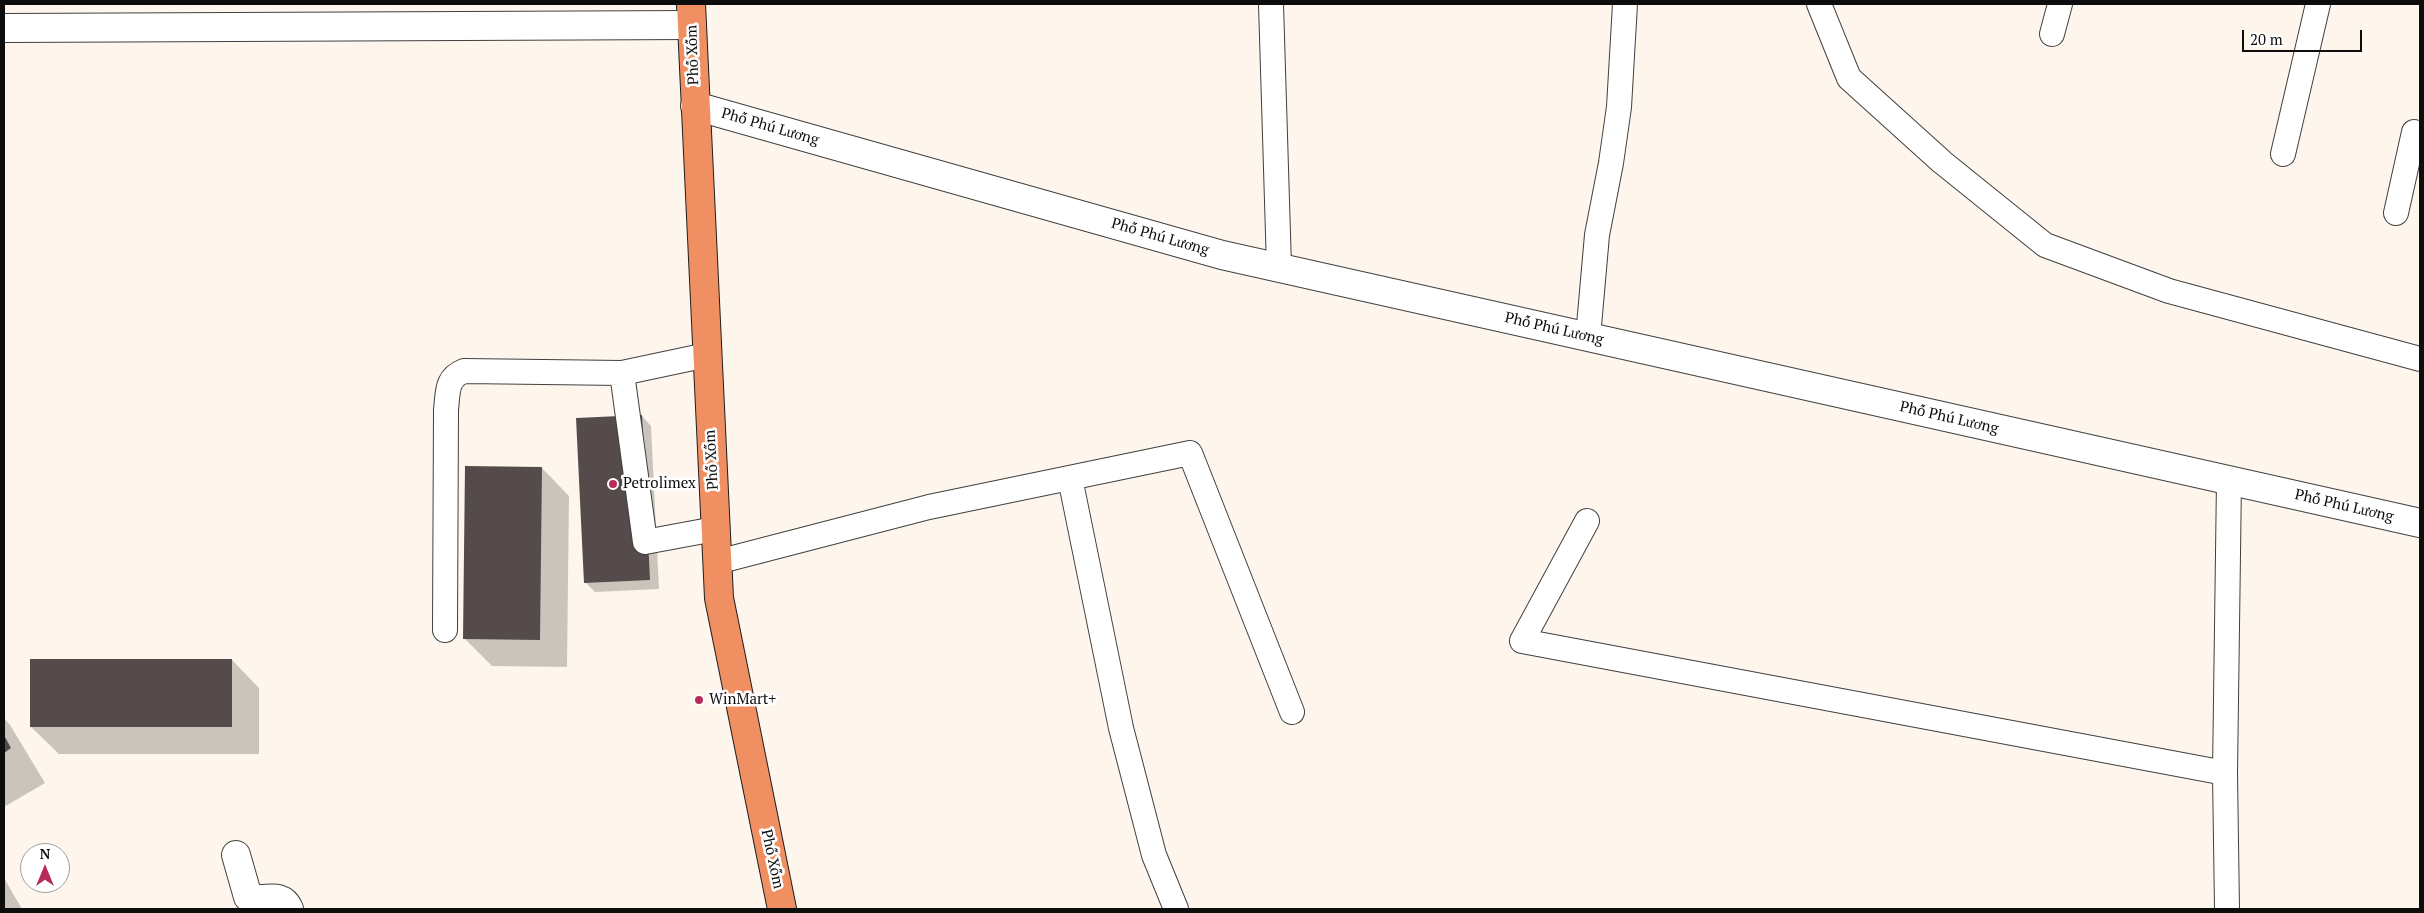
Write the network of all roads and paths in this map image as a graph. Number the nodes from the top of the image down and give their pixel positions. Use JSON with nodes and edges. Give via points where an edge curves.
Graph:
{"nodes":[{"id":1,"x":1271,"y":4,"type":"edge"},
{"id":2,"x":1625,"y":4,"type":"edge"},
{"id":3,"x":1819,"y":4,"type":"edge"},
{"id":4,"x":2060,"y":4,"type":"edge"},
{"id":5,"x":2318,"y":4,"type":"edge"},
{"id":6,"x":692,"y":14,"type":"edge"},
{"id":7,"x":4,"y":28,"type":"edge"},
{"id":8,"x":2052,"y":34,"type":"dead end"},
{"id":9,"x":695,"y":106,"type":"junction"},
{"id":10,"x":2420,"y":134,"type":"edge"},
{"id":11,"x":2283,"y":154,"type":"dead end"},
{"id":12,"x":2396,"y":213,"type":"dead end"},
{"id":13,"x":1279,"y":268,"type":"junction"},
{"id":14,"x":1588,"y":337,"type":"junction"},
{"id":15,"x":707,"y":355,"type":"junction"},
{"id":16,"x":2420,"y":359,"type":"edge"},
{"id":17,"x":622,"y":373,"type":"junction"},
{"id":18,"x":1070,"y":478,"type":"junction"},
{"id":19,"x":2228,"y":480,"type":"junction"},
{"id":20,"x":1587,"y":522,"type":"dead end"},
{"id":21,"x":2420,"y":523,"type":"edge"},
{"id":22,"x":716,"y":529,"type":"junction"},
{"id":23,"x":717,"y":562,"type":"junction"},
{"id":24,"x":444,"y":630,"type":"dead end"},
{"id":25,"x":1292,"y":712,"type":"dead end"},
{"id":26,"x":2225,"y":774,"type":"junction"},
{"id":27,"x":236,"y":855,"type":"dead end"},
{"id":28,"x":290,"y":909,"type":"edge"},
{"id":29,"x":782,"y":909,"type":"edge"},
{"id":30,"x":1176,"y":909,"type":"edge"},
{"id":31,"x":2227,"y":909,"type":"edge"}],
"edges":[{"from":1,"to":13,"type":"lane"},
{"from":2,"to":14,"type":"lane","via":[[1619,107],[1612,163],[1597,235]]},
{"from":3,"to":16,"type":"lane","via":[[1849,78],[1942,162],[2045,245],[2169,291]]},
{"from":4,"to":8,"type":"lane"},
{"from":5,"to":11,"type":"lane"},
{"from":6,"to":7,"type":"street"},
{"from":6,"to":9,"type":"highway","name":"Phố Xốm"},
{"from":9,"to":13,"type":"street","name":"Phố Phú Lương","via":[[1222,255]]},
{"from":9,"to":15,"type":"highway","name":"Phố Xốm"},
{"from":10,"to":12,"type":"lane","via":[[2414,132]]},
{"from":13,"to":14,"type":"street","name":"Phố Phú Lương"},
{"from":14,"to":19,"type":"street","name":"Phố Phú Lương"},
{"from":15,"to":17,"type":"lane"},
{"from":15,"to":22,"type":"highway","name":"Phố Xốm"},
{"from":17,"to":22,"type":"lane","via":[[645,542]]},
{"from":17,"to":24,"type":"lane","via":[[464,371],[454,375],[449,382]]},
{"from":18,"to":23,"type":"lane","via":[[929,507]]},
{"from":18,"to":25,"type":"lane","via":[[1190,453]]},
{"from":18,"to":30,"type":"lane","via":[[1121,728],[1154,856]]},
{"from":19,"to":21,"type":"street","name":"Phố Phú Lương"},
{"from":19,"to":26,"type":"lane"},
{"from":20,"to":26,"type":"lane","via":[[1522,641]]},
{"from":22,"to":23,"type":"highway","name":"Phố Xốm"},
{"from":23,"to":29,"type":"highway","name":"Phố Xốm","via":[[718,598]]},
{"from":26,"to":31,"type":"lane"},
{"from":27,"to":28,"type":"street","via":[[248,897],[253,900],[278,898],[284,900]]}]}
